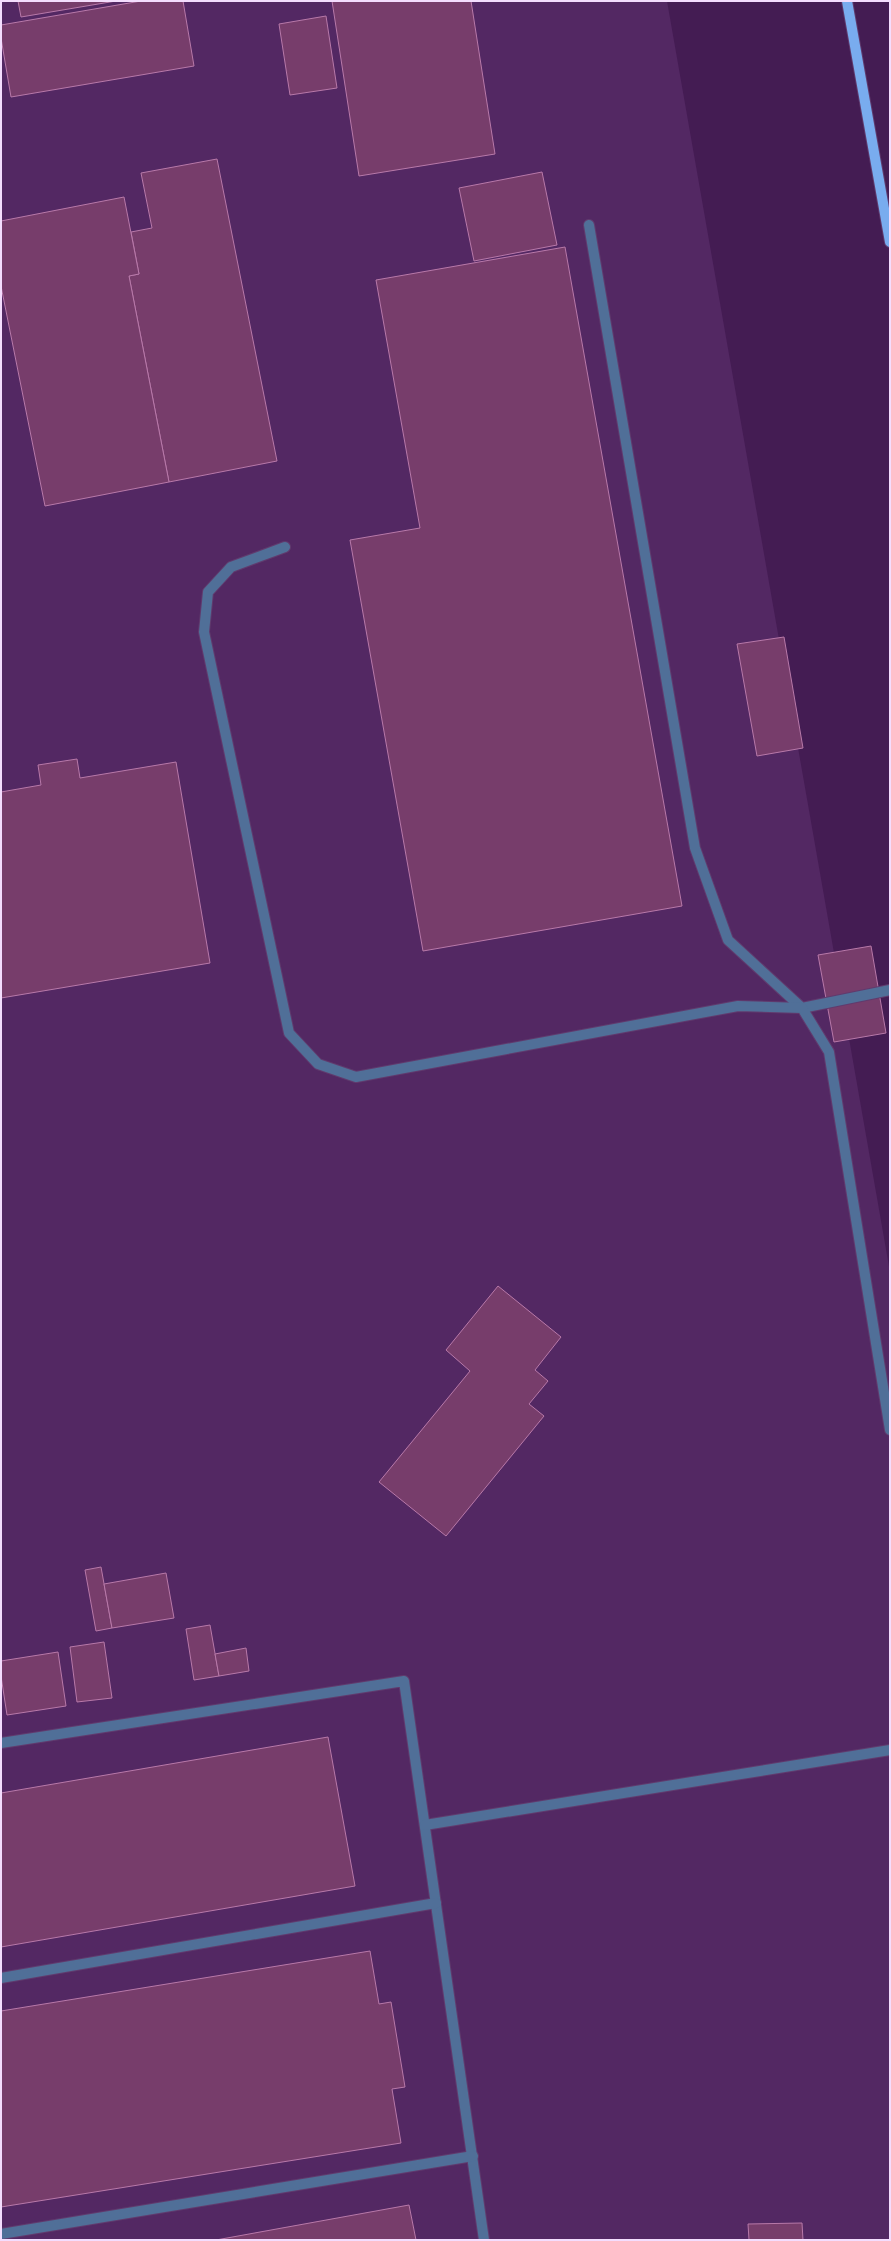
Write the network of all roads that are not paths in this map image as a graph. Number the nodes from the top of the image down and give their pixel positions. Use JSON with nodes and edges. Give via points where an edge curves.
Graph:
{"nodes":[{"id":1,"x":847,"y":1,"type":"edge"},
{"id":2,"x":589,"y":225,"type":"dead end"},
{"id":3,"x":890,"y":242,"type":"edge"},
{"id":4,"x":285,"y":547,"type":"dead end"},
{"id":5,"x":890,"y":990,"type":"edge"},
{"id":6,"x":802,"y":1008,"type":"junction"},
{"id":7,"x":890,"y":1430,"type":"edge"},
{"id":8,"x":1,"y":1743,"type":"edge"},
{"id":9,"x":890,"y":1750,"type":"edge"},
{"id":10,"x":425,"y":1825,"type":"junction"},
{"id":11,"x":436,"y":1903,"type":"junction"},
{"id":12,"x":1,"y":1978,"type":"edge"},
{"id":13,"x":473,"y":2156,"type":"junction"},
{"id":14,"x":1,"y":2234,"type":"edge"},
{"id":15,"x":484,"y":2240,"type":"edge"}],
"edges":[{"from":1,"to":3,"type":"main road"},
{"from":2,"to":6,"type":"lane","via":[[696,848],[728,940]]},
{"from":4,"to":6,"type":"lane","via":[[231,567],[208,592],[204,632],[289,1032],[318,1064],[356,1077],[738,1006]]},
{"from":5,"to":6,"type":"lane"},
{"from":6,"to":7,"type":"lane","via":[[830,1052]]},
{"from":8,"to":10,"type":"lane","via":[[404,1681]]},
{"from":9,"to":10,"type":"lane"},
{"from":10,"to":11,"type":"lane"},
{"from":11,"to":12,"type":"lane"},
{"from":11,"to":13,"type":"lane"},
{"from":13,"to":14,"type":"lane"},
{"from":13,"to":15,"type":"lane"}]}
